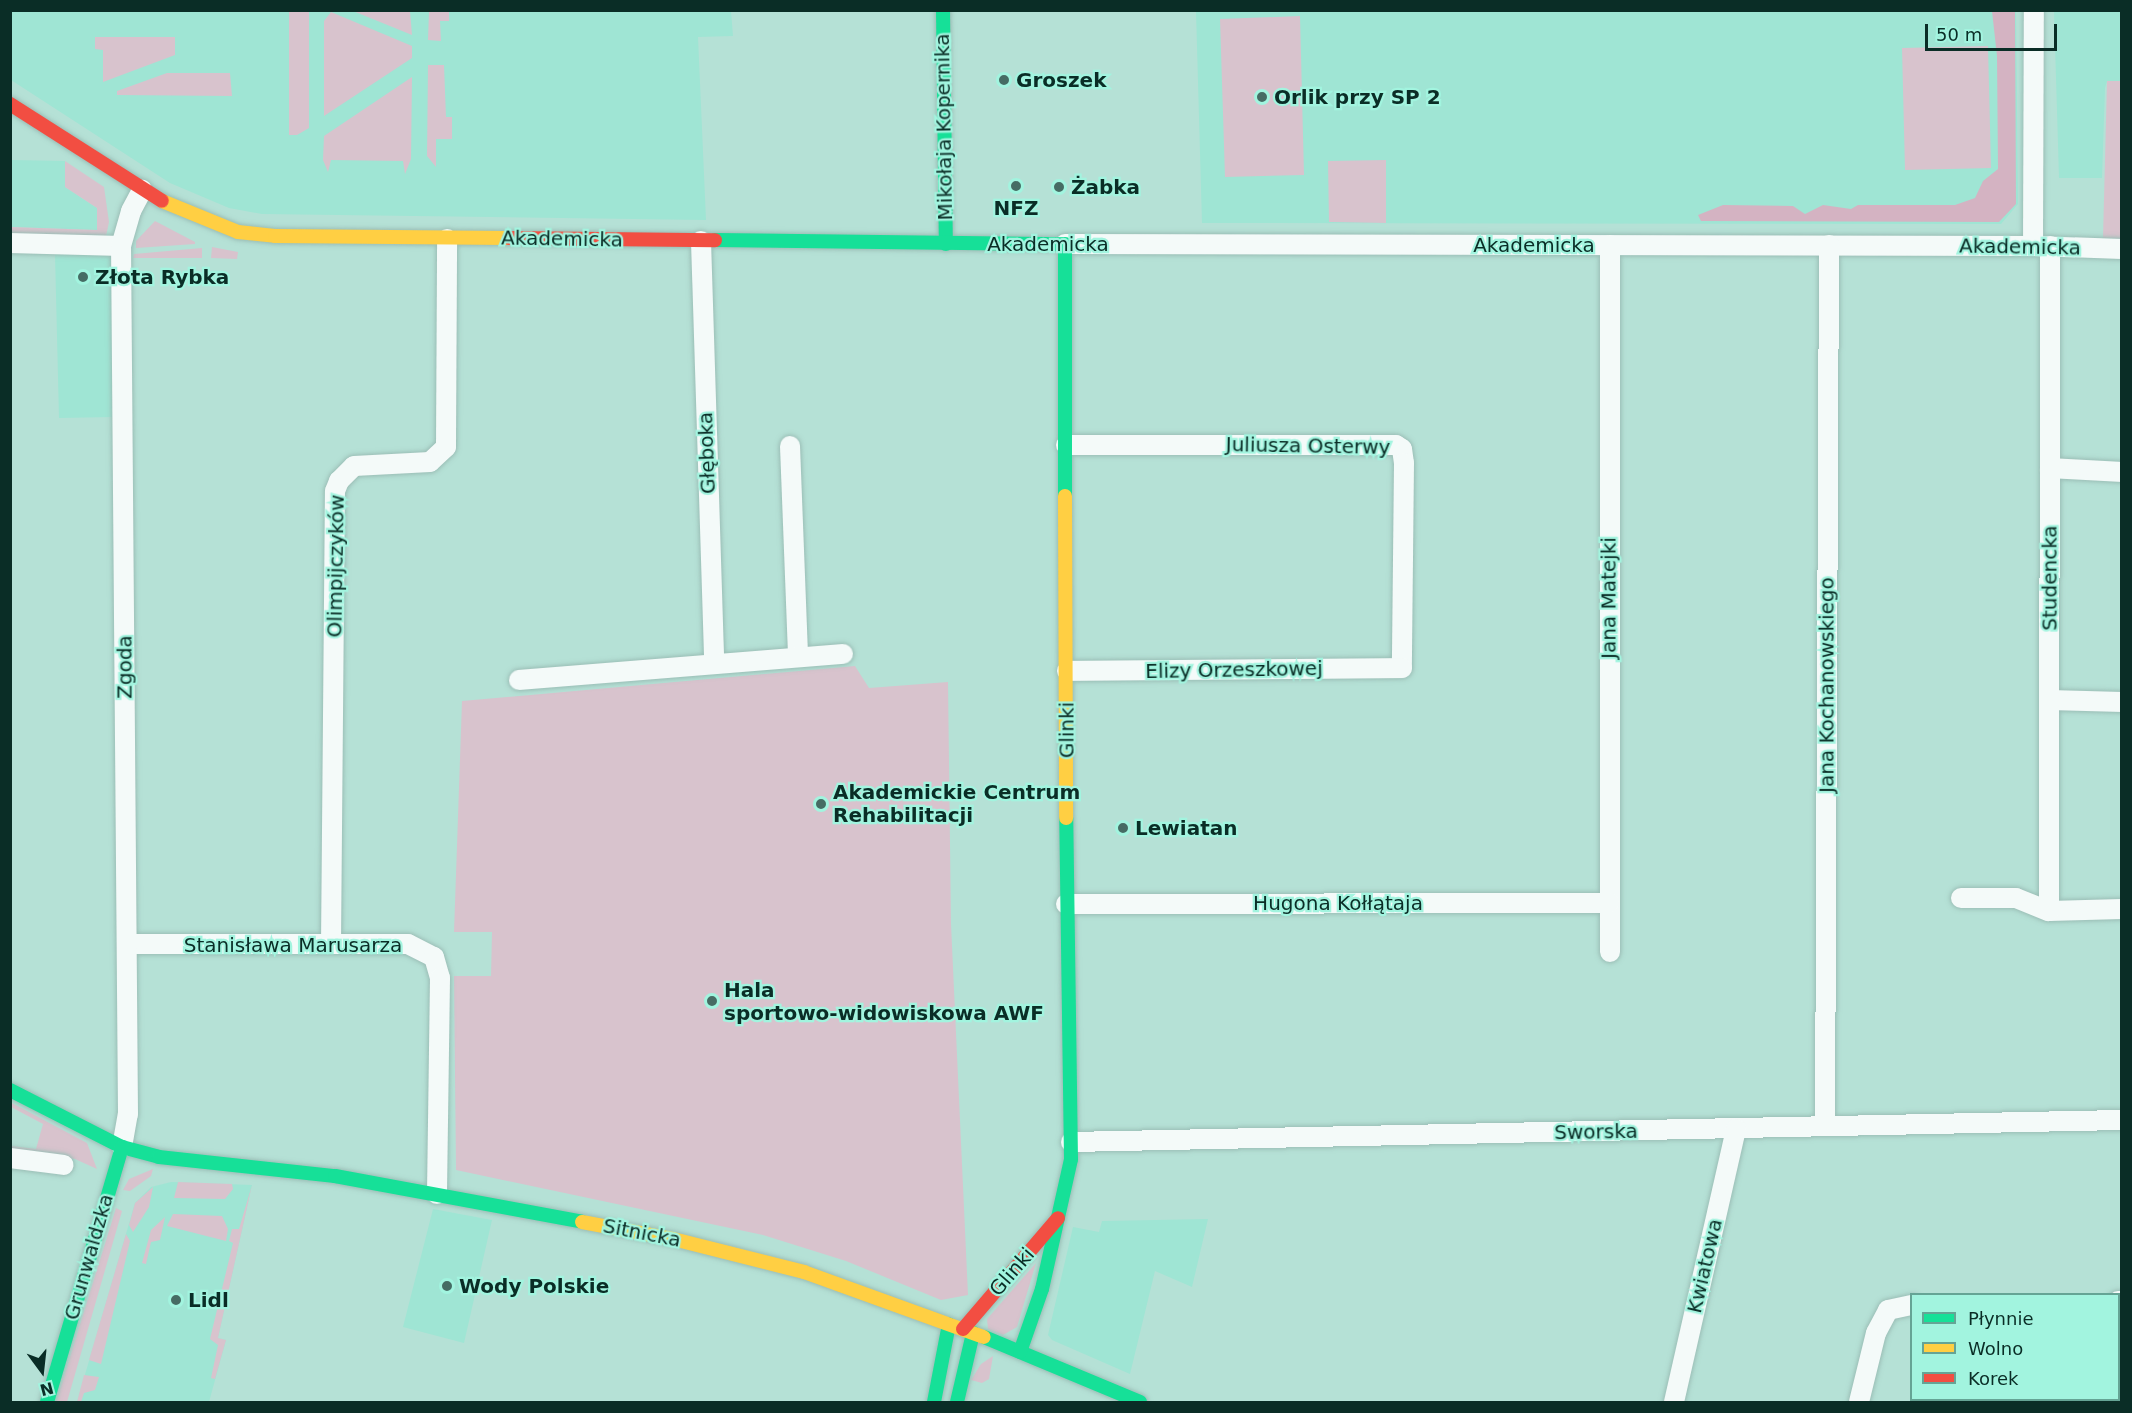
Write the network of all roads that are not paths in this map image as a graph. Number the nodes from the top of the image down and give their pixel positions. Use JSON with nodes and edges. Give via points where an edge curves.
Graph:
{"nodes":[{"id":1,"x":943,"y":10,"type":"edge"},
{"id":2,"x":2034,"y":10,"type":"edge"},
{"id":3,"x":10,"y":104,"type":"edge"},
{"id":4,"x":142,"y":190,"type":"junction"},
{"id":5,"x":447,"y":239,"type":"junction"},
{"id":6,"x":701,"y":241,"type":"junction"},
{"id":7,"x":10,"y":243,"type":"edge"},
{"id":8,"x":946,"y":244,"type":"junction"},
{"id":9,"x":1065,"y":244,"type":"junction"},
{"id":10,"x":1610,"y":245,"type":"junction"},
{"id":11,"x":1829,"y":245,"type":"junction"},
{"id":12,"x":121,"y":246,"type":"junction"},
{"id":13,"x":2042,"y":246,"type":"junction"},
{"id":14,"x":2121,"y":249,"type":"edge"},
{"id":15,"x":1066,"y":445,"type":"junction"},
{"id":16,"x":790,"y":446,"type":"dead end"},
{"id":17,"x":2050,"y":468,"type":"junction"},
{"id":18,"x":2121,"y":472,"type":"edge"},
{"id":19,"x":843,"y":654,"type":"dead end"},
{"id":20,"x":798,"y":657,"type":"junction"},
{"id":21,"x":714,"y":664,"type":"junction"},
{"id":22,"x":1402,"y":668,"type":"joint"},
{"id":23,"x":1066,"y":671,"type":"junction"},
{"id":24,"x":519,"y":680,"type":"dead end"},
{"id":25,"x":2050,"y":700,"type":"junction"},
{"id":26,"x":2121,"y":702,"type":"edge"},
{"id":27,"x":1961,"y":898,"type":"dead end"},
{"id":28,"x":1609,"y":903,"type":"junction"},
{"id":29,"x":1066,"y":904,"type":"junction"},
{"id":30,"x":2121,"y":909,"type":"edge"},
{"id":31,"x":2049,"y":911,"type":"junction"},
{"id":32,"x":127,"y":944,"type":"junction"},
{"id":33,"x":331,"y":944,"type":"junction"},
{"id":34,"x":1610,"y":952,"type":"dead end"},
{"id":35,"x":10,"y":1090,"type":"edge"},
{"id":36,"x":2121,"y":1120,"type":"edge"},
{"id":37,"x":1825,"y":1125,"type":"junction"},
{"id":38,"x":1736,"y":1129,"type":"junction"},
{"id":39,"x":1071,"y":1142,"type":"junction"},
{"id":40,"x":122,"y":1147,"type":"junction"},
{"id":41,"x":10,"y":1158,"type":"edge"},
{"id":42,"x":64,"y":1165,"type":"dead end"},
{"id":43,"x":437,"y":1194,"type":"junction"},
{"id":44,"x":1061,"y":1215,"type":"junction"},
{"id":45,"x":1910,"y":1305,"type":"edge"},
{"id":46,"x":949,"y":1324,"type":"junction"},
{"id":47,"x":968,"y":1331,"type":"junction"},
{"id":48,"x":1020,"y":1352,"type":"junction"},
{"id":49,"x":47,"y":1402,"type":"edge"},
{"id":50,"x":934,"y":1402,"type":"edge"},
{"id":51,"x":957,"y":1402,"type":"edge"},
{"id":52,"x":1140,"y":1402,"type":"edge"},
{"id":53,"x":1674,"y":1402,"type":"edge"},
{"id":54,"x":1859,"y":1402,"type":"edge"}],
"edges":[{"from":1,"to":8,"type":"street","name":"Mikołaja Kopernika"},
{"from":2,"to":13,"type":"street","name":"Studencka"},
{"from":3,"to":4,"type":"street","name":"Akademicka"},
{"from":4,"to":5,"type":"street","name":"Akademicka","via":[[199,221],[238,232],[275,237]]},
{"from":4,"to":12,"type":"street","name":"Zgoda"},
{"from":5,"to":6,"type":"street","name":"Akademicka"},
{"from":5,"to":33,"type":"street","name":"Olimpijczyków","via":[[446,447],[430,462],[354,466],[335,491]]},
{"from":6,"to":8,"type":"street","name":"Akademicka"},
{"from":6,"to":21,"type":"street","name":"Głęboka"},
{"from":7,"to":12,"type":"street"},
{"from":8,"to":9,"type":"street","name":"Akademicka"},
{"from":9,"to":10,"type":"street","name":"Akademicka"},
{"from":9,"to":15,"type":"street","name":"Glinki"},
{"from":10,"to":11,"type":"street","name":"Akademicka"},
{"from":10,"to":28,"type":"street","name":"Jana Matejki"},
{"from":11,"to":13,"type":"street","name":"Akademicka"},
{"from":11,"to":37,"type":"street","name":"Jana Kochanowskiego"},
{"from":12,"to":32,"type":"street","name":"Zgoda"},
{"from":13,"to":14,"type":"street","name":"Akademicka"},
{"from":13,"to":17,"type":"street","name":"Studencka"},
{"from":15,"to":22,"type":"street","name":"Juliusza Osterwy","via":[[1396,445],[1402,449],[1404,463]]},
{"from":15,"to":23,"type":"street","name":"Glinki"},
{"from":16,"to":20,"type":"street"},
{"from":17,"to":18,"type":"street"},
{"from":17,"to":25,"type":"street","name":"Studencka"},
{"from":19,"to":20,"type":"street"},
{"from":20,"to":21,"type":"street"},
{"from":21,"to":24,"type":"street"},
{"from":22,"to":23,"type":"street","name":"Elizy Orzeszkowej"},
{"from":23,"to":29,"type":"street","name":"Glinki"},
{"from":25,"to":26,"type":"street"},
{"from":25,"to":31,"type":"street","name":"Studencka"},
{"from":27,"to":31,"type":"street","via":[[2016,898]]},
{"from":28,"to":29,"type":"street","name":"Hugona Kołłątaja"},
{"from":28,"to":34,"type":"street","name":"Jana Matejki"},
{"from":29,"to":39,"type":"street","name":"Glinki"},
{"from":30,"to":31,"type":"street"},
{"from":32,"to":33,"type":"street","name":"Stanisława Marusarza"},
{"from":32,"to":40,"type":"street","name":"Zgoda","via":[[128,1114]]},
{"from":33,"to":43,"type":"street","name":"Stanisława Marusarza","via":[[408,944],[434,957],[440,978]]},
{"from":35,"to":40,"type":"street","name":"Sitnicka"},
{"from":36,"to":37,"type":"street","name":"Sworska"},
{"from":37,"to":38,"type":"street","name":"Sworska"},
{"from":38,"to":39,"type":"street","name":"Sworska"},
{"from":38,"to":53,"type":"street","name":"Kwiatowa"},
{"from":39,"to":44,"type":"street","name":"Glinki"},
{"from":40,"to":43,"type":"street","name":"Sitnicka","via":[[192,1163],[335,1176]]},
{"from":40,"to":49,"type":"street","name":"Grunwaldzka"},
{"from":41,"to":42,"type":"street"},
{"from":43,"to":46,"type":"street","name":"Sitnicka","via":[[740,1255],[804,1272]]},
{"from":44,"to":47,"type":"street","name":"Glinki"},
{"from":44,"to":48,"type":"street","name":"Glinki","via":[[1042,1289]]},
{"from":45,"to":54,"type":"street","via":[[1888,1310],[1876,1333]]},
{"from":46,"to":47,"type":"street","name":"Sitnicka"},
{"from":46,"to":50,"type":"street"},
{"from":47,"to":48,"type":"street","name":"Sitnicka"},
{"from":47,"to":51,"type":"street"},
{"from":48,"to":52,"type":"street","name":"Sitnicka"}]}
